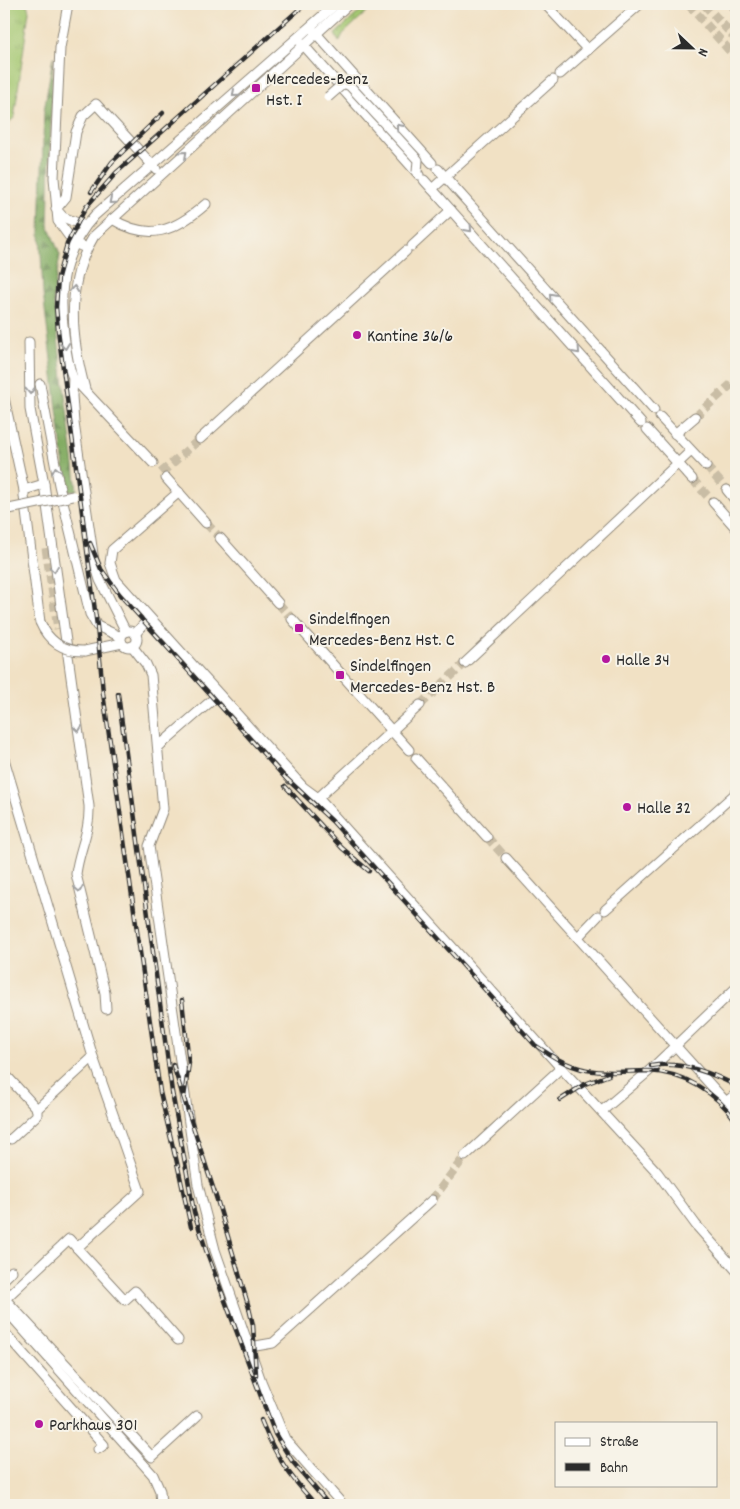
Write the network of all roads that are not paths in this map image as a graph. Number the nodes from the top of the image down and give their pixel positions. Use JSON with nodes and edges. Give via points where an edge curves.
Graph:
{"nodes":[{"id":1,"x":68,"y":4,"type":"edge"},
{"id":2,"x":336,"y":4,"type":"edge"},
{"id":3,"x":348,"y":4,"type":"edge"},
{"id":4,"x":546,"y":4,"type":"edge"},
{"id":5,"x":640,"y":4,"type":"edge"},
{"id":6,"x":732,"y":4,"type":"edge"},
{"id":7,"x":736,"y":8,"type":"edge"},
{"id":8,"x":313,"y":30,"type":"junction"},
{"id":9,"x":300,"y":41,"type":"junction"},
{"id":10,"x":588,"y":50,"type":"junction"},
{"id":11,"x":328,"y":97,"type":"dead end"},
{"id":12,"x":153,"y":166,"type":"junction"},
{"id":13,"x":160,"y":175,"type":"junction"},
{"id":14,"x":420,"y":176,"type":"junction"},
{"id":15,"x":445,"y":177,"type":"junction"},
{"id":16,"x":432,"y":189,"type":"junction"},
{"id":17,"x":206,"y":204,"type":"dead end"},
{"id":18,"x":56,"y":209,"type":"junction"},
{"id":19,"x":451,"y":210,"type":"junction"},
{"id":20,"x":112,"y":219,"type":"junction"},
{"id":21,"x":85,"y":226,"type":"junction"},
{"id":22,"x":74,"y":243,"type":"junction"},
{"id":23,"x":86,"y":248,"type":"junction"},
{"id":24,"x":29,"y":342,"type":"dead end"},
{"id":25,"x":74,"y":378,"type":"junction"},
{"id":26,"x":40,"y":384,"type":"dead end"},
{"id":27,"x":85,"y":390,"type":"junction"},
{"id":28,"x":4,"y":398,"type":"edge"},
{"id":29,"x":695,"y":417,"type":"tunnel mouth"},
{"id":30,"x":675,"y":434,"type":"junction"},
{"id":31,"x":200,"y":439,"type":"tunnel mouth"},
{"id":32,"x":691,"y":451,"type":"junction"},
{"id":33,"x":152,"y":463,"type":"dead end"},
{"id":34,"x":678,"y":464,"type":"junction"},
{"id":35,"x":706,"y":466,"type":"tunnel mouth"},
{"id":36,"x":166,"y":478,"type":"dead end"},
{"id":37,"x":692,"y":479,"type":"tunnel mouth"},
{"id":38,"x":44,"y":484,"type":"junction"},
{"id":39,"x":24,"y":490,"type":"junction"},
{"id":40,"x":727,"y":490,"type":"tunnel mouth"},
{"id":41,"x":179,"y":492,"type":"junction"},
{"id":42,"x":84,"y":494,"type":"junction"},
{"id":43,"x":736,"y":501,"type":"edge"},
{"id":44,"x":713,"y":502,"type":"tunnel mouth"},
{"id":45,"x":4,"y":510,"type":"edge"},
{"id":46,"x":47,"y":513,"type":"junction"},
{"id":47,"x":206,"y":523,"type":"tunnel mouth"},
{"id":48,"x":736,"y":528,"type":"edge"},
{"id":49,"x":220,"y":538,"type":"tunnel mouth"},
{"id":50,"x":46,"y":548,"type":"tunnel mouth"},
{"id":51,"x":278,"y":603,"type":"tunnel mouth"},
{"id":52,"x":148,"y":618,"type":"junction"},
{"id":53,"x":292,"y":619,"type":"tunnel mouth"},
{"id":54,"x":126,"y":637,"type":"junction"},
{"id":55,"x":465,"y":663,"type":"tunnel mouth"},
{"id":56,"x":218,"y":695,"type":"junction"},
{"id":57,"x":420,"y":705,"type":"tunnel mouth"},
{"id":58,"x":393,"y":731,"type":"junction"},
{"id":59,"x":158,"y":747,"type":"junction"},
{"id":60,"x":409,"y":750,"type":"dead end"},
{"id":61,"x":416,"y":758,"type":"dead end"},
{"id":62,"x":4,"y":759,"type":"edge"},
{"id":63,"x":736,"y":793,"type":"edge"},
{"id":64,"x":318,"y":798,"type":"junction"},
{"id":65,"x":487,"y":837,"type":"tunnel mouth"},
{"id":66,"x":506,"y":858,"type":"tunnel mouth"},
{"id":67,"x":578,"y":937,"type":"junction"},
{"id":68,"x":736,"y":988,"type":"edge"},
{"id":69,"x":106,"y":1009,"type":"dead end"},
{"id":70,"x":675,"y":1044,"type":"junction"},
{"id":71,"x":93,"y":1057,"type":"junction"},
{"id":72,"x":561,"y":1068,"type":"junction"},
{"id":73,"x":4,"y":1073,"type":"edge"},
{"id":74,"x":736,"y":1094,"type":"edge"},
{"id":75,"x":727,"y":1102,"type":"junction"},
{"id":76,"x":37,"y":1109,"type":"junction"},
{"id":77,"x":602,"y":1111,"type":"junction"},
{"id":78,"x":736,"y":1113,"type":"edge"},
{"id":79,"x":11,"y":1139,"type":"dead end"},
{"id":80,"x":465,"y":1156,"type":"tunnel mouth"},
{"id":81,"x":432,"y":1200,"type":"tunnel mouth"},
{"id":82,"x":77,"y":1248,"type":"junction"},
{"id":83,"x":736,"y":1270,"type":"edge"},
{"id":84,"x":12,"y":1272,"type":"dead end"},
{"id":85,"x":4,"y":1279,"type":"edge"},
{"id":86,"x":4,"y":1308,"type":"edge"},
{"id":87,"x":4,"y":1332,"type":"edge"},
{"id":88,"x":178,"y":1340,"type":"dead end"},
{"id":89,"x":250,"y":1347,"type":"junction"},
{"id":90,"x":197,"y":1416,"type":"dead end"},
{"id":91,"x":98,"y":1449,"type":"dead end"},
{"id":92,"x":161,"y":1505,"type":"edge"},
{"id":93,"x":343,"y":1505,"type":"edge"}],
"edges":[{"from":1,"to":18,"type":"street","via":[[60,48],[54,178]]},
{"from":2,"to":8,"type":"street"},
{"from":3,"to":8,"type":"street"},
{"from":4,"to":10,"type":"street"},
{"from":5,"to":10,"type":"street"},
{"from":6,"to":7,"type":"street"},
{"from":8,"to":9,"type":"street"},
{"from":15,"to":8,"type":"street","one_way":true},
{"from":9,"to":12,"type":"street","one_way":true},
{"from":13,"to":9,"type":"street","one_way":true},
{"from":9,"to":14,"type":"street"},
{"from":10,"to":15,"type":"street"},
{"from":11,"to":14,"type":"street","bridge":true,"via":[[344,83],[350,86],[418,160]]},
{"from":12,"to":13,"type":"street"},
{"from":12,"to":18,"type":"street","via":[[96,104],[83,116],[76,132],[66,197]]},
{"from":12,"to":21,"type":"street","one_way":true},
{"from":13,"to":20,"type":"street"},
{"from":14,"to":16,"type":"street"},
{"from":15,"to":16,"type":"street"},
{"from":30,"to":15,"type":"street","one_way":true},
{"from":16,"to":19,"type":"street"},
{"from":17,"to":20,"type":"street","via":[[192,217],[170,229],[145,232],[126,228]]},
{"from":18,"to":21,"type":"street","via":[[64,217]]},
{"from":18,"to":22,"type":"street","via":[[58,221]]},
{"from":19,"to":31,"type":"street"},
{"from":19,"to":34,"type":"street","one_way":true},
{"from":20,"to":23,"type":"street"},
{"from":21,"to":22,"type":"street"},
{"from":22,"to":23,"type":"street"},
{"from":22,"to":25,"type":"street","one_way":true,"via":[[64,271],[60,306],[67,360]]},
{"from":27,"to":23,"type":"street","one_way":true,"via":[[76,344],[73,298],[75,278]]},
{"from":24,"to":38,"type":"street","one_way":true,"via":[[30,409]]},
{"from":25,"to":27,"type":"street"},
{"from":25,"to":42,"type":"street","via":[[72,396]]},
{"from":54,"to":26,"type":"street","one_way":true,"via":[[97,626],[90,614],[59,485]]},
{"from":27,"to":33,"type":"street"},
{"from":28,"to":39,"type":"street"},
{"from":29,"to":30,"type":"street"},
{"from":30,"to":32,"type":"street"},
{"from":32,"to":34,"type":"street"},
{"from":32,"to":35,"type":"street"},
{"from":34,"to":37,"type":"street"},
{"from":34,"to":55,"type":"street"},
{"from":36,"to":41,"type":"street"},
{"from":38,"to":39,"type":"street"},
{"from":38,"to":46,"type":"street"},
{"from":39,"to":54,"type":"street","bridge":true,"via":[[40,622],[45,634],[55,644],[76,651]]},
{"from":40,"to":43,"type":"street"},
{"from":41,"to":47,"type":"street"},
{"from":41,"to":52,"type":"street","via":[[112,550],[110,563],[116,580]]},
{"from":42,"to":45,"type":"street","bridge":true},
{"from":42,"to":54,"type":"street","via":[[94,561]]},
{"from":44,"to":48,"type":"street"},
{"from":46,"to":50,"type":"street"},
{"from":46,"to":69,"type":"street","one_way":true,"via":[[89,806],[90,823],[76,874],[106,993]]},
{"from":49,"to":51,"type":"street"},
{"from":52,"to":54,"type":"street"},
{"from":52,"to":56,"type":"street"},
{"from":53,"to":58,"type":"street"},
{"from":54,"to":59,"type":"street","via":[[125,646],[132,646],[151,675]]},
{"from":56,"to":59,"type":"street"},
{"from":56,"to":64,"type":"street","via":[[303,787]]},
{"from":57,"to":58,"type":"street"},
{"from":58,"to":60,"type":"street"},
{"from":58,"to":64,"type":"street"},
{"from":59,"to":89,"type":"street","via":[[163,809],[149,846],[198,1185],[215,1250]]},
{"from":61,"to":65,"type":"street"},
{"from":62,"to":71,"type":"street"},
{"from":63,"to":67,"type":"street"},
{"from":64,"to":72,"type":"street"},
{"from":66,"to":67,"type":"street"},
{"from":67,"to":70,"type":"street"},
{"from":68,"to":70,"type":"street"},
{"from":70,"to":75,"type":"street"},
{"from":70,"to":77,"type":"street"},
{"from":71,"to":76,"type":"street"},
{"from":71,"to":82,"type":"street","via":[[140,1190]]},
{"from":72,"to":77,"type":"street"},
{"from":72,"to":80,"type":"street"},
{"from":73,"to":76,"type":"street"},
{"from":74,"to":75,"type":"street"},
{"from":75,"to":78,"type":"street"},
{"from":76,"to":79,"type":"street","via":[[37,1115]]},
{"from":77,"to":83,"type":"street","via":[[657,1172],[696,1225]]},
{"from":81,"to":89,"type":"street","via":[[273,1342]]},
{"from":82,"to":88,"type":"street","via":[[125,1300],[135,1291]]},
{"from":82,"to":90,"type":"street","via":[[69,1239],[5,1300],[152,1457]]},
{"from":84,"to":85,"type":"street"},
{"from":86,"to":92,"type":"street","via":[[153,1475],[160,1491]]},
{"from":87,"to":91,"type":"street","via":[[11,1347],[104,1445]]},
{"from":89,"to":93,"type":"street","via":[[285,1440]]}]}
